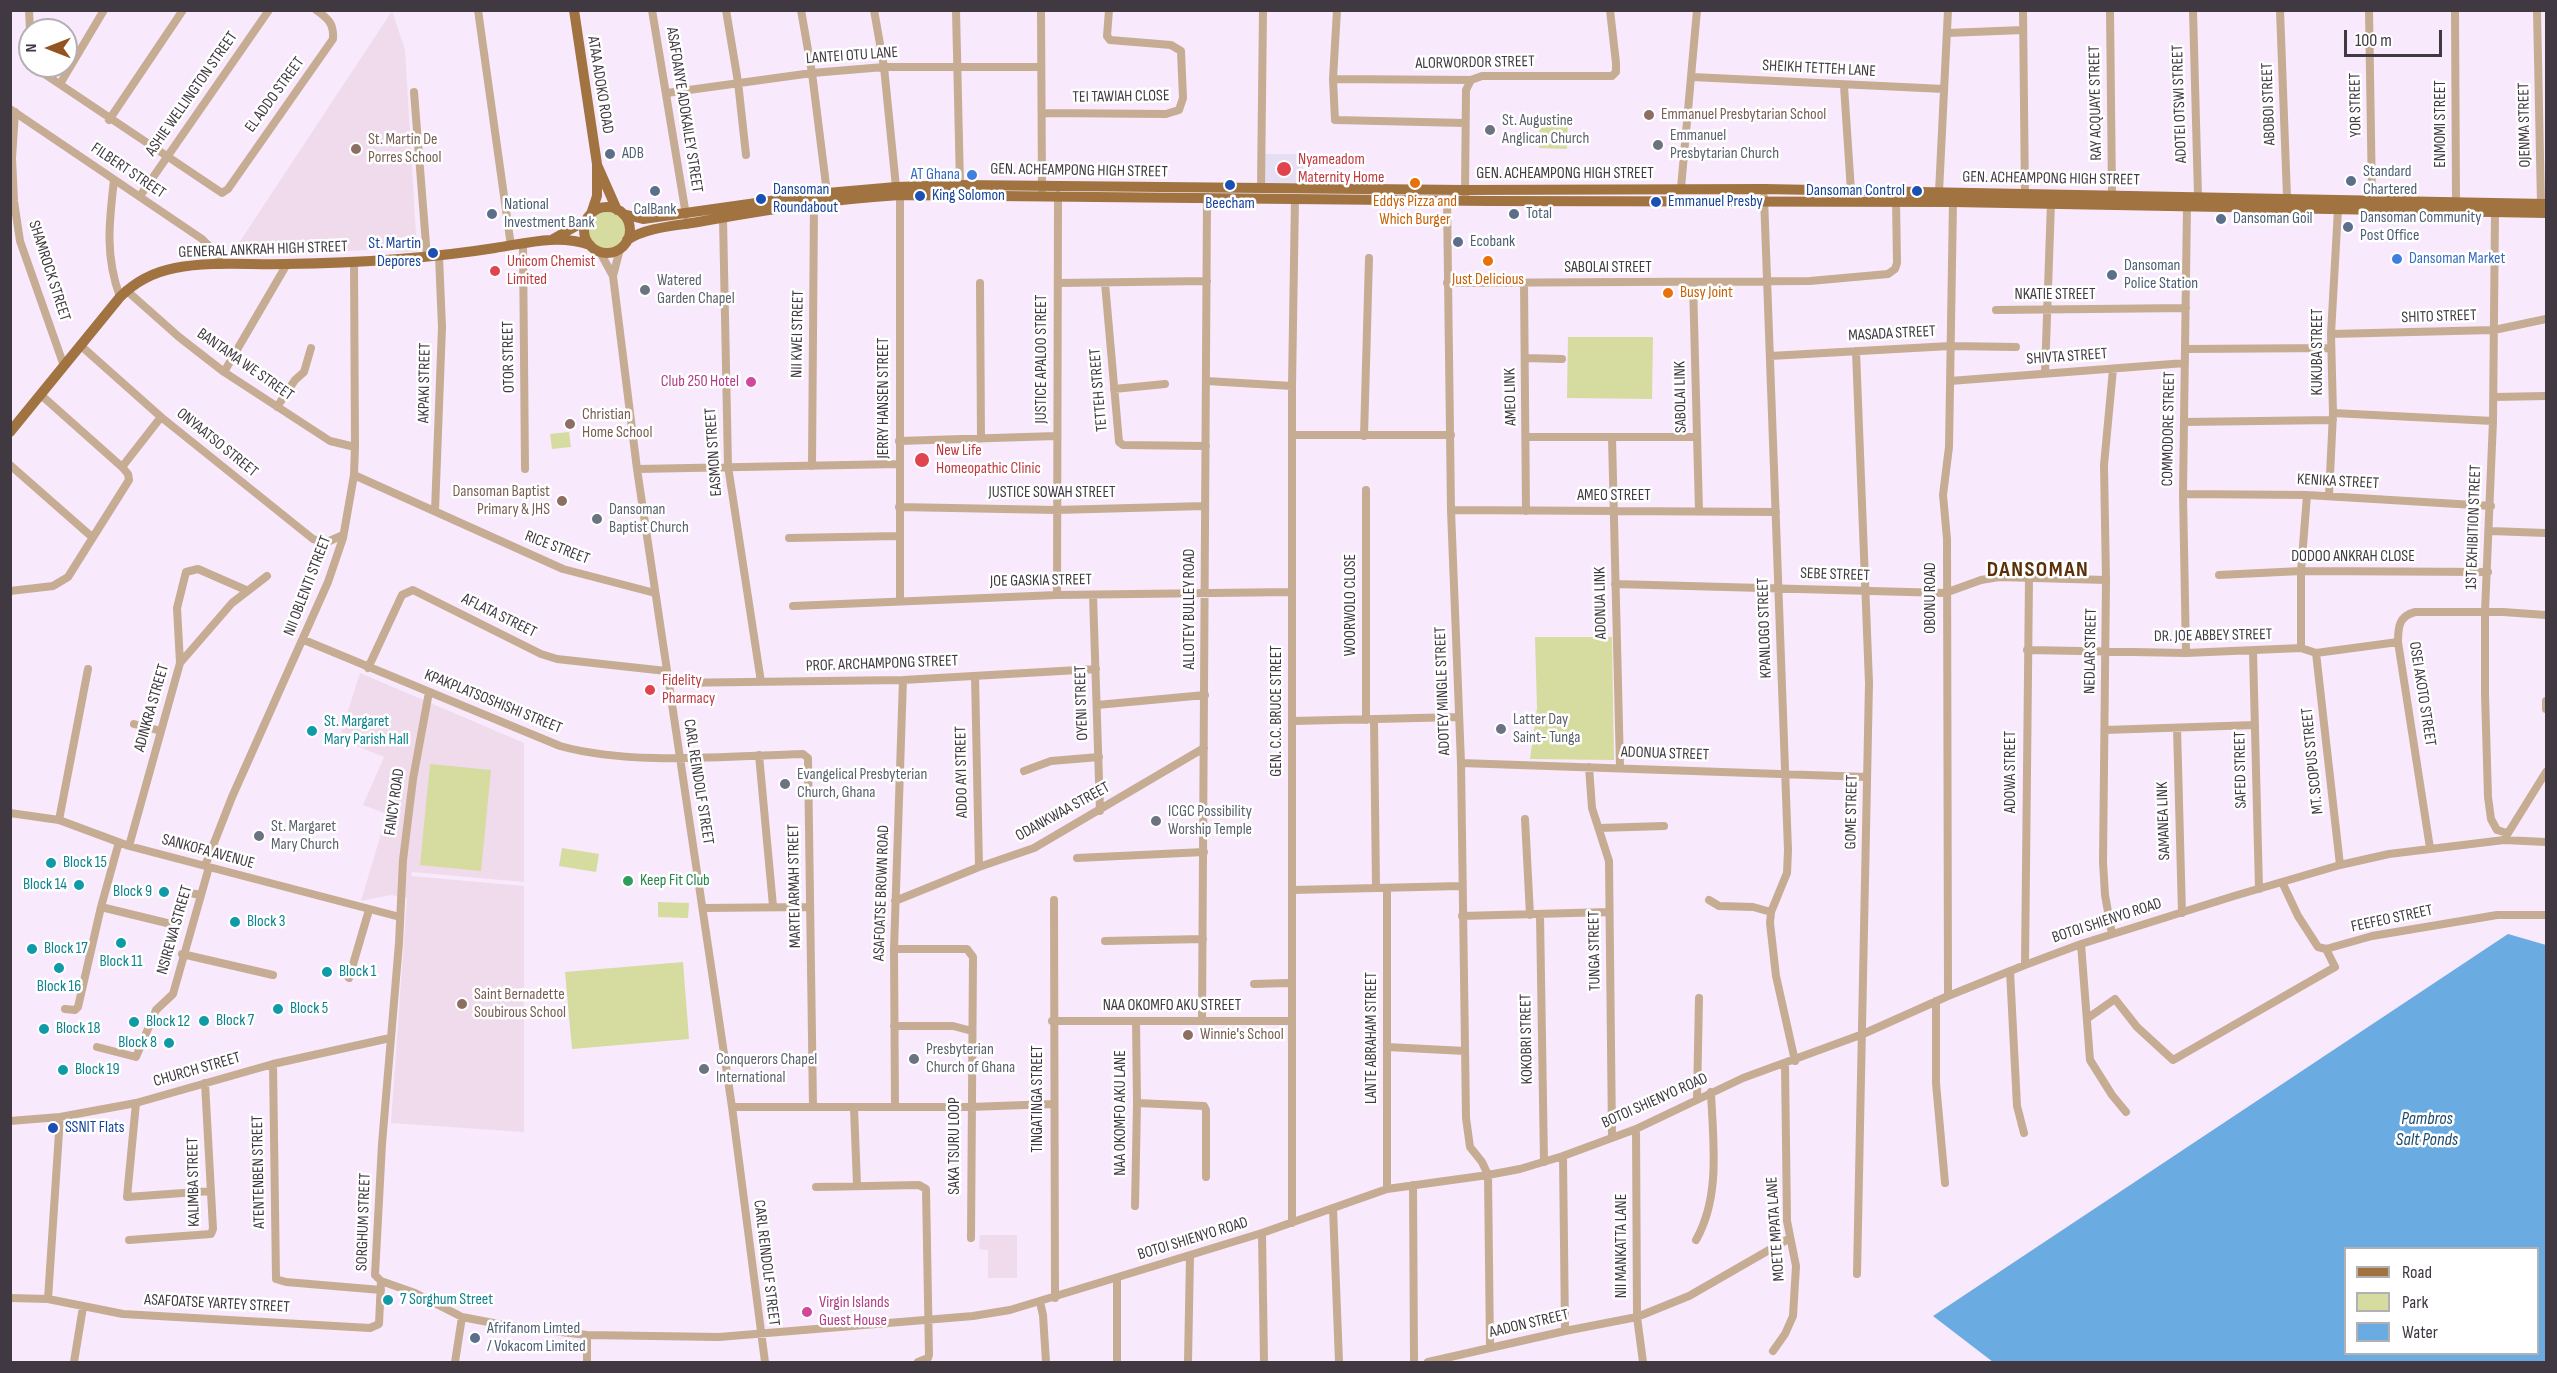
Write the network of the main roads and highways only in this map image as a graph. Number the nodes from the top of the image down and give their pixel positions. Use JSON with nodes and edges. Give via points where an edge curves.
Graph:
{"nodes":[{"id":1,"x":574,"y":10,"type":"edge"},
{"id":2,"x":597,"y":164,"type":"junction"},
{"id":3,"x":1042,"y":190,"type":"junction"},
{"id":4,"x":898,"y":191,"type":"junction"},
{"id":5,"x":1465,"y":195,"type":"junction"},
{"id":6,"x":1764,"y":195,"type":"junction"},
{"id":7,"x":2025,"y":198,"type":"junction"},
{"id":8,"x":2545,"y":207,"type":"edge"},
{"id":9,"x":620,"y":212,"type":"junction"},
{"id":10,"x":589,"y":217,"type":"junction"},
{"id":11,"x":551,"y":239,"type":"junction"},
{"id":12,"x":624,"y":244,"type":"junction"},
{"id":13,"x":590,"y":245,"type":"junction"},
{"id":14,"x":10,"y":432,"type":"edge"}],
"edges":[{"from":1,"to":2,"type":"main road","name":"ATAA ADOKO ROAD"},
{"from":2,"to":9,"type":"main road","name":"ATAA ADOKO ROAD"},
{"from":2,"to":10,"type":"main road","name":"ATAA ADOKO ROAD","via":[[597,196]]},
{"from":3,"to":4,"type":"main road","name":"GEN. ACHEAMPONG HIGH STREET"},
{"from":3,"to":4,"type":"main road","name":"GEN. ACHEAMPONG HIGH STREET","via":[[960,185]]},
{"from":3,"to":5,"type":"main road","name":"GEN. ACHEAMPONG HIGH STREET","via":[[1261,188]]},
{"from":3,"to":5,"type":"main road","name":"GEN. ACHEAMPONG HIGH STREET","via":[[1058,195],[1447,200]]},
{"from":4,"to":9,"type":"main road","name":"GEN. ACHEAMPONG HIGH STREET","via":[[827,193],[636,219]]},
{"from":4,"to":12,"type":"main road","name":"GEN. ACHEAMPONG HIGH STREET","via":[[643,232]]},
{"from":5,"to":6,"type":"main road","name":"GEN. ACHEAMPONG HIGH STREET"},
{"from":5,"to":6,"type":"main road","name":"GEN. ACHEAMPONG HIGH STREET","via":[[1681,188]]},
{"from":6,"to":7,"type":"main road","name":"GEN. ACHEAMPONG HIGH STREET","via":[[1953,202]]},
{"from":6,"to":7,"type":"main road","name":"GEN. ACHEAMPONG HIGH STREET","via":[[1939,192]]},
{"from":7,"to":8,"type":"main road","name":"GEN. ACHEAMPONG HIGH STREET","via":[[2287,197]]},
{"from":7,"to":8,"type":"main road","name":"GEN. ACHEAMPONG HIGH STREET","via":[[2051,203],[2495,212]]},
{"from":9,"to":10,"type":"main road","via":[[603,208]]},
{"from":9,"to":12,"type":"main road","via":[[629,226]]},
{"from":10,"to":11,"type":"main road","name":"GENERAL ANKRAH HIGH STREET"},
{"from":10,"to":13,"type":"main road","via":[[585,235]]},
{"from":11,"to":13,"type":"main road","name":"GENERAL ANKRAH HIGH STREET"},
{"from":11,"to":14,"type":"main road","name":"GENERAL ANKRAH HIGH STREET","via":[[439,256],[184,267],[156,273],[123,294]]},
{"from":12,"to":13,"type":"main road","via":[[611,253]]}]}
